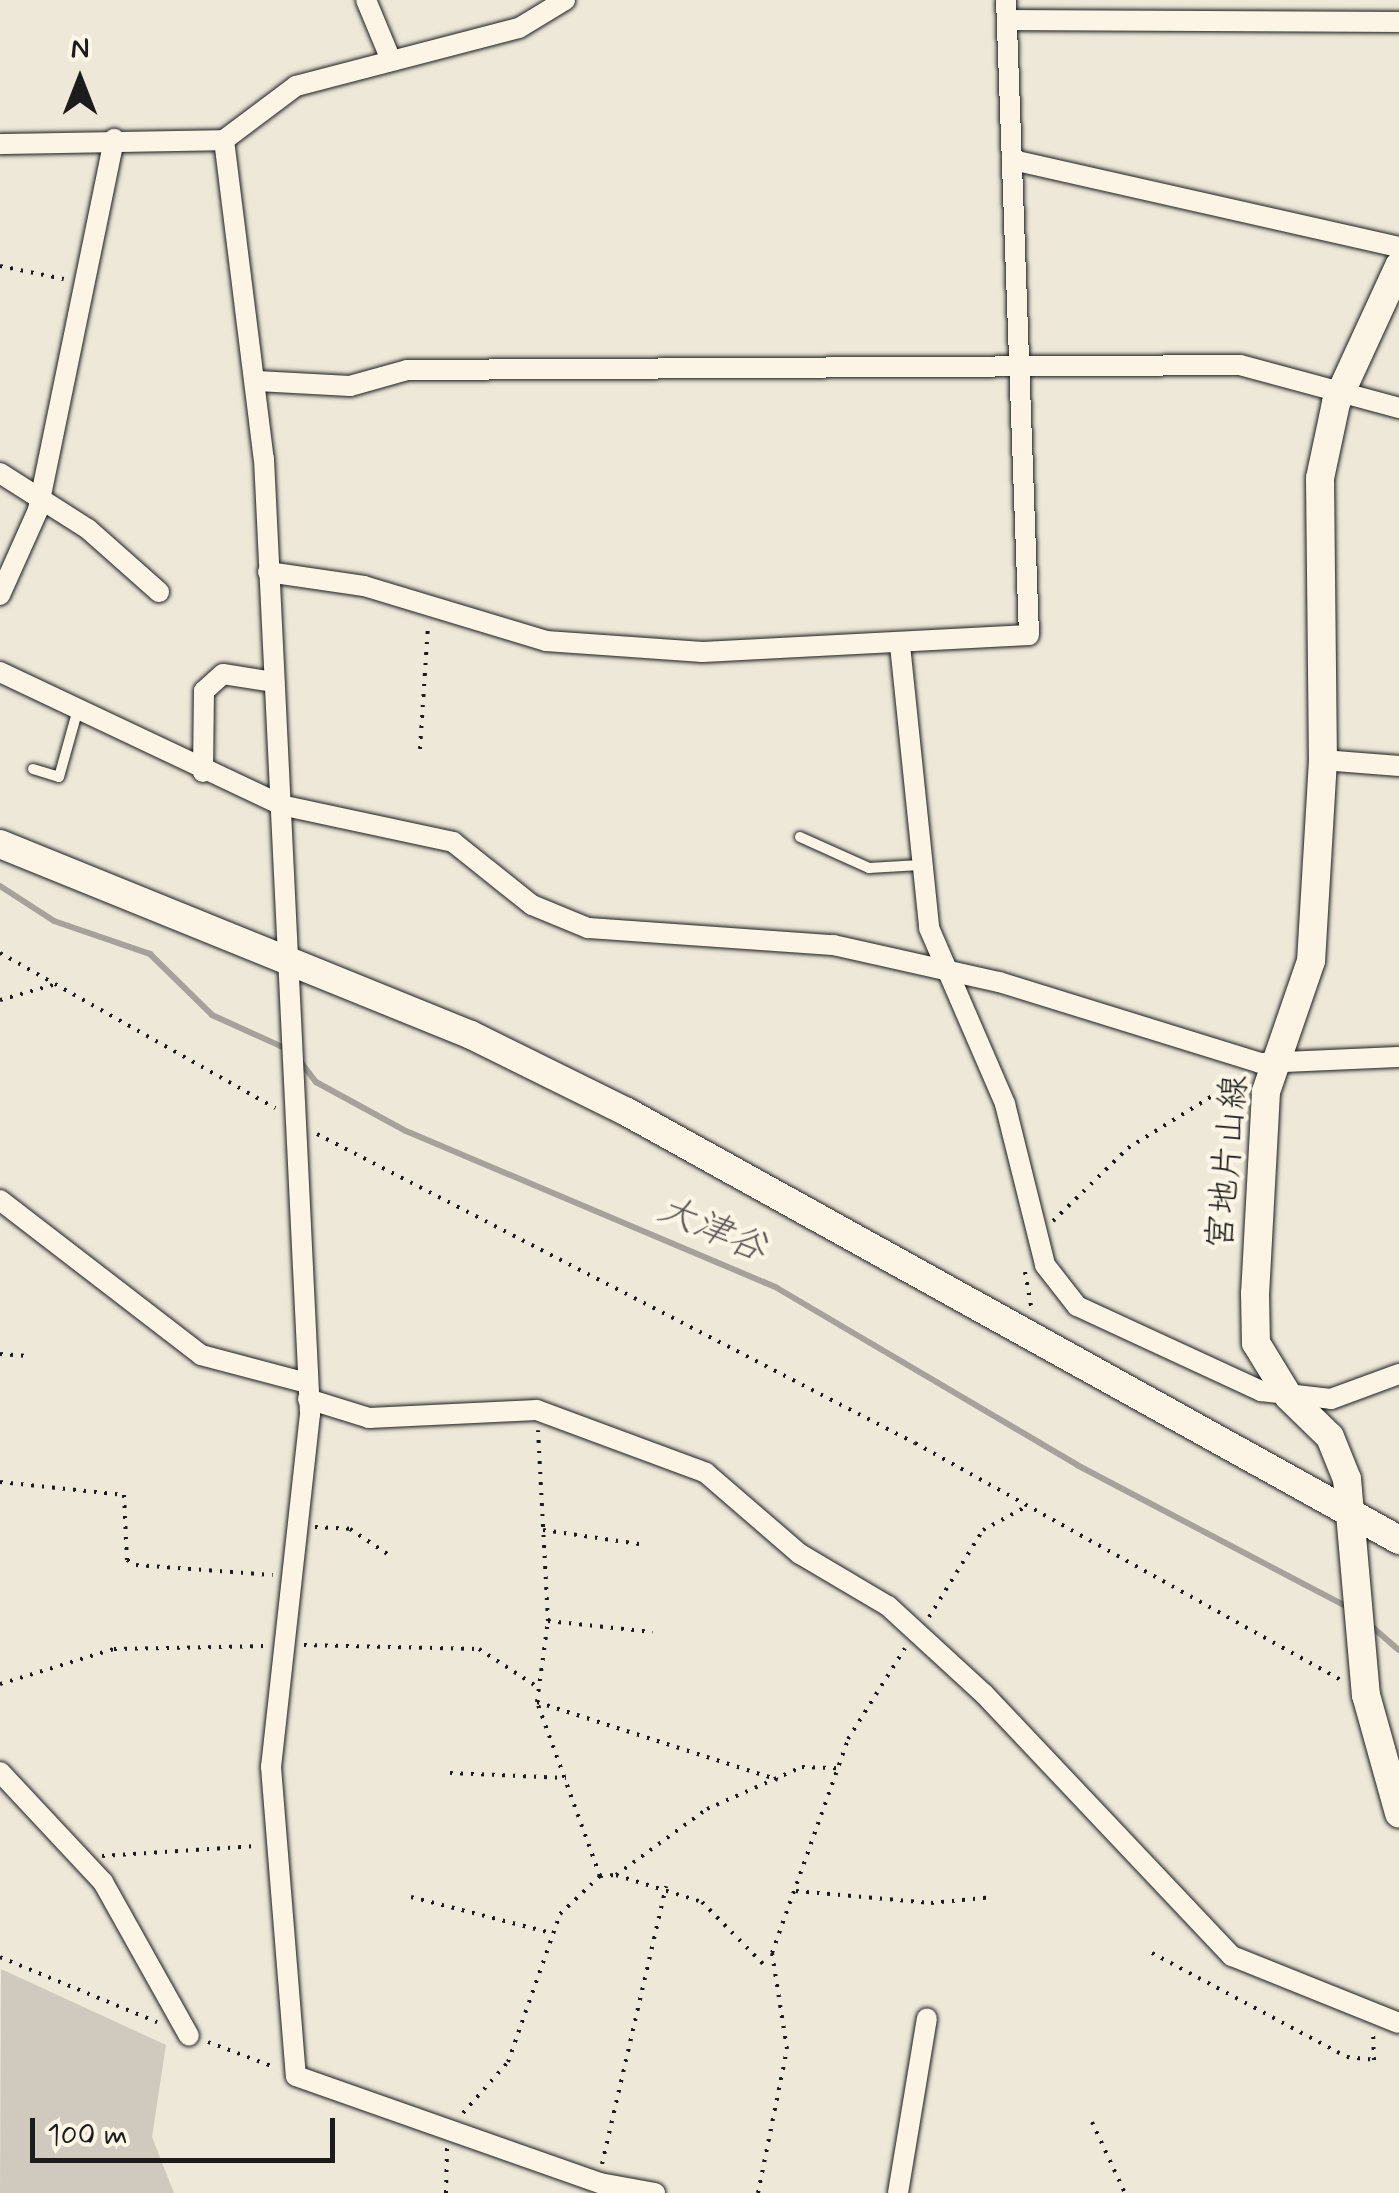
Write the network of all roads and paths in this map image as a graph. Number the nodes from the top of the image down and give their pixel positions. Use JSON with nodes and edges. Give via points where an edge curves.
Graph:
{"nodes":[{"id":1,"x":366,"y":0,"type":"edge"},
{"id":2,"x":565,"y":0,"type":"edge"},
{"id":3,"x":536,"y":9,"type":"edge"},
{"id":4,"x":1008,"y":10,"type":"edge"},
{"id":5,"x":1399,"y":22,"type":"edge"},
{"id":6,"x":391,"y":60,"type":"junction"},
{"id":7,"x":114,"y":139,"type":"junction"},
{"id":8,"x":224,"y":140,"type":"junction"},
{"id":9,"x":0,"y":144,"type":"edge"},
{"id":10,"x":1017,"y":161,"type":"junction"},
{"id":11,"x":1399,"y":247,"type":"edge"},
{"id":12,"x":0,"y":266,"type":"edge"},
{"id":13,"x":1399,"y":266,"type":"edge"},
{"id":14,"x":84,"y":284,"type":"junction"},
{"id":15,"x":1022,"y":366,"type":"junction"},
{"id":16,"x":257,"y":381,"type":"junction"},
{"id":17,"x":1340,"y":394,"type":"junction"},
{"id":18,"x":1399,"y":408,"type":"edge"},
{"id":19,"x":0,"y":473,"type":"edge"},
{"id":20,"x":40,"y":497,"type":"junction"},
{"id":21,"x":268,"y":572,"type":"junction"},
{"id":22,"x":159,"y":592,"type":"dead end"},
{"id":23,"x":0,"y":594,"type":"edge"},
{"id":24,"x":430,"y":606,"type":"junction"},
{"id":25,"x":900,"y":645,"type":"junction"},
{"id":26,"x":0,"y":672,"type":"edge"},
{"id":27,"x":274,"y":682,"type":"junction"},
{"id":28,"x":78,"y":709,"type":"junction"},
{"id":29,"x":420,"y":749,"type":"dead end"},
{"id":30,"x":1323,"y":760,"type":"junction"},
{"id":31,"x":1399,"y":766,"type":"edge"},
{"id":32,"x":33,"y":769,"type":"dead end"},
{"id":33,"x":203,"y":772,"type":"junction"},
{"id":34,"x":281,"y":805,"type":"junction"},
{"id":35,"x":800,"y":836,"type":"dead end"},
{"id":36,"x":0,"y":844,"type":"edge"},
{"id":37,"x":920,"y":865,"type":"junction"},
{"id":38,"x":0,"y":953,"type":"edge"},
{"id":39,"x":288,"y":969,"type":"junction"},
{"id":40,"x":948,"y":976,"type":"junction"},
{"id":41,"x":56,"y":984,"type":"junction"},
{"id":42,"x":0,"y":1000,"type":"edge"},
{"id":43,"x":1399,"y":1056,"type":"edge"},
{"id":44,"x":1268,"y":1063,"type":"junction"},
{"id":45,"x":295,"y":1123,"type":"junction"},
{"id":46,"x":0,"y":1200,"type":"edge"},
{"id":47,"x":1038,"y":1240,"type":"junction"},
{"id":48,"x":1033,"y":1314,"type":"dead end"},
{"id":49,"x":0,"y":1354,"type":"edge"},
{"id":50,"x":28,"y":1356,"type":"dead end"},
{"id":51,"x":1399,"y":1374,"type":"edge"},
{"id":52,"x":307,"y":1391,"type":"junction"},
{"id":53,"x":1289,"y":1397,"type":"junction"},
{"id":54,"x":537,"y":1410,"type":"junction"},
{"id":55,"x":0,"y":1482,"type":"edge"},
{"id":56,"x":1028,"y":1504,"type":"junction"},
{"id":57,"x":1354,"y":1516,"type":"junction"},
{"id":58,"x":299,"y":1526,"type":"junction"},
{"id":59,"x":543,"y":1530,"type":"junction"},
{"id":60,"x":1399,"y":1540,"type":"edge"},
{"id":61,"x":646,"y":1544,"type":"dead end"},
{"id":62,"x":392,"y":1557,"type":"dead end"},
{"id":63,"x":294,"y":1578,"type":"junction"},
{"id":64,"x":548,"y":1621,"type":"junction"},
{"id":65,"x":652,"y":1632,"type":"dead end"},
{"id":66,"x":917,"y":1634,"type":"junction"},
{"id":67,"x":1366,"y":1695,"type":"junction"},
{"id":68,"x":537,"y":1702,"type":"junction"},
{"id":69,"x":838,"y":1768,"type":"junction"},
{"id":70,"x":0,"y":1772,"type":"edge"},
{"id":71,"x":450,"y":1773,"type":"dead end"},
{"id":72,"x":566,"y":1778,"type":"junction"},
{"id":73,"x":778,"y":1780,"type":"junction"},
{"id":74,"x":1399,"y":1813,"type":"edge"},
{"id":75,"x":277,"y":1845,"type":"junction"},
{"id":76,"x":86,"y":1862,"type":"junction"},
{"id":77,"x":616,"y":1875,"type":"junction"},
{"id":78,"x":600,"y":1876,"type":"junction"},
{"id":79,"x":666,"y":1886,"type":"junction"},
{"id":80,"x":796,"y":1890,"type":"junction"},
{"id":81,"x":410,"y":1897,"type":"dead end"},
{"id":82,"x":994,"y":1897,"type":"dead end"},
{"id":83,"x":553,"y":1934,"type":"junction"},
{"id":84,"x":1152,"y":1953,"type":"dead end"},
{"id":85,"x":0,"y":1957,"type":"edge"},
{"id":86,"x":770,"y":1969,"type":"junction"},
{"id":87,"x":1372,"y":2017,"type":"junction"},
{"id":88,"x":927,"y":2018,"type":"dead end"},
{"id":89,"x":1399,"y":2023,"type":"edge"},
{"id":90,"x":189,"y":2036,"type":"junction"},
{"id":91,"x":296,"y":2076,"type":"junction"},
{"id":92,"x":1092,"y":2122,"type":"dead end"},
{"id":93,"x":451,"y":2130,"type":"junction"},
{"id":94,"x":599,"y":2188,"type":"edge"},
{"id":95,"x":446,"y":2193,"type":"edge"},
{"id":96,"x":654,"y":2193,"type":"edge"},
{"id":97,"x":758,"y":2193,"type":"edge"},
{"id":98,"x":898,"y":2193,"type":"edge"},
{"id":99,"x":1125,"y":2193,"type":"edge"}],
"edges":[{"from":1,"to":6,"type":"street"},
{"from":2,"to":3,"type":"street"},
{"from":3,"to":6,"type":"street"},
{"from":4,"to":5,"type":"street"},
{"from":4,"to":10,"type":"street"},
{"from":6,"to":8,"type":"street","via":[[296,86]]},
{"from":7,"to":8,"type":"street"},
{"from":7,"to":9,"type":"street"},
{"from":7,"to":14,"type":"street"},
{"from":8,"to":16,"type":"street"},
{"from":10,"to":11,"type":"street"},
{"from":10,"to":15,"type":"street"},
{"from":12,"to":14,"type":"path"},
{"from":13,"to":17,"type":"main road","name":"宮地片山線"},
{"from":14,"to":20,"type":"street"},
{"from":15,"to":16,"type":"street","via":[[407,370],[332,387]]},
{"from":15,"to":17,"type":"street","via":[[1240,365]]},
{"from":15,"to":25,"type":"street","via":[[1028,635]]},
{"from":16,"to":21,"type":"street"},
{"from":17,"to":18,"type":"street"},
{"from":17,"to":30,"type":"main road","name":"宮地片山線","via":[[1315,552]]},
{"from":19,"to":20,"type":"street"},
{"from":20,"to":22,"type":"street"},
{"from":20,"to":23,"type":"street"},
{"from":21,"to":24,"type":"street"},
{"from":21,"to":27,"type":"street"},
{"from":24,"to":25,"type":"street","via":[[546,641],[703,652]]},
{"from":24,"to":29,"type":"path"},
{"from":25,"to":37,"type":"street"},
{"from":26,"to":28,"type":"street"},
{"from":27,"to":33,"type":"street","via":[[223,674],[204,692]]},
{"from":27,"to":34,"type":"street"},
{"from":28,"to":32,"type":"lane","via":[[58,778]]},
{"from":28,"to":33,"type":"street"},
{"from":30,"to":31,"type":"street"},
{"from":30,"to":44,"type":"main road","name":"宮地片山線","via":[[1311,961]]},
{"from":33,"to":34,"type":"street"},
{"from":34,"to":39,"type":"street"},
{"from":34,"to":40,"type":"street","via":[[453,842],[532,904],[588,928],[833,945]]},
{"from":35,"to":37,"type":"lane","via":[[870,868]]},
{"from":36,"to":39,"type":"main road"},
{"from":37,"to":40,"type":"street"},
{"from":38,"to":41,"type":"path"},
{"from":39,"to":45,"type":"street"},
{"from":39,"to":57,"type":"main road","via":[[471,1036],[627,1112]]},
{"from":40,"to":44,"type":"street","via":[[999,982]]},
{"from":40,"to":47,"type":"street","via":[[1004,1104]]},
{"from":41,"to":42,"type":"path"},
{"from":41,"to":45,"type":"path","via":[[241,1082]]},
{"from":43,"to":44,"type":"street"},
{"from":44,"to":47,"type":"path","via":[[1128,1148]]},
{"from":44,"to":53,"type":"main road","name":"宮地片山線","via":[[1258,1174],[1256,1343]]},
{"from":45,"to":52,"type":"street"},
{"from":45,"to":56,"type":"path"},
{"from":46,"to":52,"type":"street","via":[[201,1355]]},
{"from":47,"to":48,"type":"path","via":[[1024,1274]]},
{"from":47,"to":53,"type":"street","via":[[1045,1266],[1077,1306]]},
{"from":49,"to":50,"type":"path"},
{"from":51,"to":53,"type":"street","via":[[1357,1396]]},
{"from":52,"to":54,"type":"street","via":[[368,1418]]},
{"from":52,"to":58,"type":"street"},
{"from":53,"to":57,"type":"main road","name":"宮地片山線","via":[[1330,1437]]},
{"from":54,"to":59,"type":"path"},
{"from":54,"to":66,"type":"street","via":[[706,1473],[800,1554]]},
{"from":55,"to":63,"type":"path","via":[[124,1495],[128,1560],[136,1565]]},
{"from":56,"to":66,"type":"path","via":[[983,1530]]},
{"from":56,"to":67,"type":"path"},
{"from":57,"to":60,"type":"main road"},
{"from":57,"to":67,"type":"main road","name":"宮地片山線"},
{"from":58,"to":62,"type":"path","via":[[350,1529]]},
{"from":58,"to":63,"type":"street"},
{"from":59,"to":61,"type":"path"},
{"from":59,"to":64,"type":"path"},
{"from":63,"to":75,"type":"street","via":[[271,1768]]},
{"from":64,"to":65,"type":"path"},
{"from":64,"to":68,"type":"path"},
{"from":66,"to":69,"type":"path","via":[[860,1714]]},
{"from":66,"to":87,"type":"street","via":[[1232,1956]]},
{"from":67,"to":74,"type":"main road","name":"宮地片山線"},
{"from":68,"to":72,"type":"path"},
{"from":68,"to":73,"type":"path"},
{"from":69,"to":73,"type":"path","via":[[802,1768]]},
{"from":69,"to":80,"type":"path"},
{"from":70,"to":76,"type":"street"},
{"from":71,"to":72,"type":"path"},
{"from":72,"to":78,"type":"path"},
{"from":73,"to":77,"type":"path","via":[[677,1826]]},
{"from":75,"to":76,"type":"path"},
{"from":75,"to":91,"type":"street"},
{"from":76,"to":90,"type":"street"},
{"from":77,"to":78,"type":"path"},
{"from":77,"to":79,"type":"path"},
{"from":78,"to":83,"type":"path","via":[[574,1894]]},
{"from":79,"to":86,"type":"path","via":[[716,1910]]},
{"from":79,"to":94,"type":"path"},
{"from":80,"to":82,"type":"path","via":[[932,1903]]},
{"from":80,"to":86,"type":"path"},
{"from":81,"to":83,"type":"path"},
{"from":83,"to":93,"type":"path","via":[[508,2062]]},
{"from":84,"to":87,"type":"path","via":[[1348,2056],[1374,2060]]},
{"from":85,"to":90,"type":"path"},
{"from":86,"to":97,"type":"path","via":[[787,2048]]},
{"from":87,"to":89,"type":"street"},
{"from":88,"to":98,"type":"street"},
{"from":90,"to":91,"type":"path"},
{"from":91,"to":93,"type":"street"},
{"from":92,"to":99,"type":"path"},
{"from":93,"to":94,"type":"street"},
{"from":93,"to":95,"type":"path"},
{"from":94,"to":96,"type":"street"}]}
